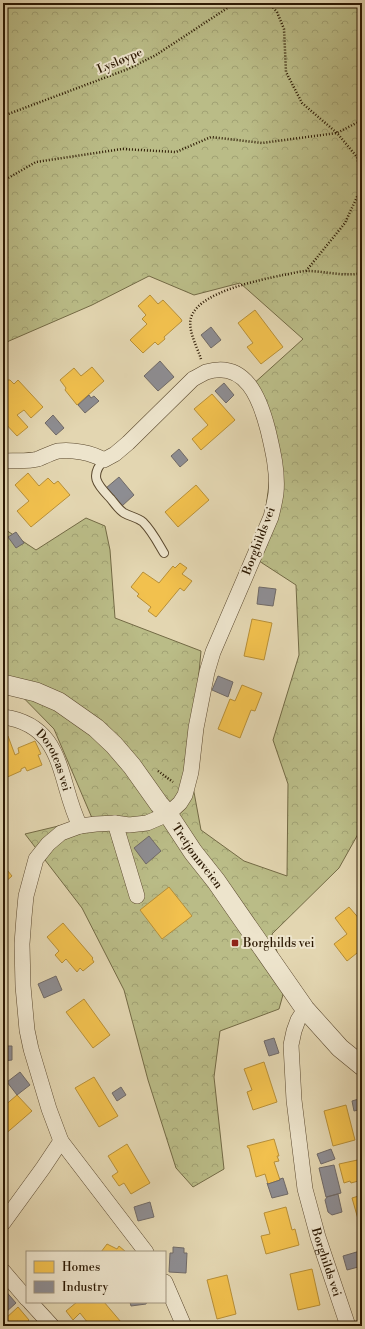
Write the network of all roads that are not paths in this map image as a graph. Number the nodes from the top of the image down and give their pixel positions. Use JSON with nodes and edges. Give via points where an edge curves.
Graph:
{"nodes":[{"id":1,"x":104,"y":460,"type":"junction"},
{"id":2,"x":3,"y":461,"type":"edge"},
{"id":3,"x":164,"y":553,"type":"dead end"},
{"id":4,"x":3,"y":684,"type":"edge"},
{"id":5,"x":3,"y":717,"type":"edge"},
{"id":6,"x":168,"y":814,"type":"junction"},
{"id":7,"x":115,"y":823,"type":"junction"},
{"id":8,"x":80,"y":826,"type":"junction"},
{"id":9,"x":137,"y":896,"type":"dead end"},
{"id":10,"x":305,"y":1009,"type":"junction"},
{"id":11,"x":362,"y":1066,"type":"edge"},
{"id":12,"x":60,"y":1141,"type":"junction"},
{"id":13,"x":3,"y":1223,"type":"edge"},
{"id":14,"x":145,"y":1251,"type":"edge"},
{"id":15,"x":3,"y":1272,"type":"edge"},
{"id":16,"x":166,"y":1284,"type":"edge"},
{"id":17,"x":26,"y":1298,"type":"edge"},
{"id":18,"x":31,"y":1303,"type":"edge"},
{"id":19,"x":52,"y":1326,"type":"edge"},
{"id":20,"x":184,"y":1326,"type":"edge"},
{"id":21,"x":348,"y":1326,"type":"edge"}],
"edges":[{"from":1,"to":2,"type":"street","via":[[87,453],[60,451],[38,459]]},
{"from":1,"to":3,"type":"lane","via":[[96,470],[97,484],[122,512],[143,522]]},
{"from":1,"to":6,"type":"street","name":"Borghilds vei","via":[[128,443],[193,379],[206,372],[226,370],[240,376],[258,397],[273,450],[276,494],[271,517],[207,672],[185,795]]},
{"from":4,"to":6,"type":"street","name":"Tretjønnveien","via":[[36,692],[59,702],[96,728],[132,766]]},
{"from":5,"to":8,"type":"street","name":"Doroteas vei","via":[[29,725],[51,746],[63,773],[70,802]]},
{"from":6,"to":7,"type":"street","name":"Borghilds vei","via":[[147,823]]},
{"from":6,"to":10,"type":"street","name":"Tretjønnveien"},
{"from":7,"to":8,"type":"street","name":"Borghilds vei"},
{"from":7,"to":9,"type":"street"},
{"from":8,"to":12,"type":"street","name":"Borghilds vei","via":[[60,833],[36,859],[26,896],[22,944],[27,1030]]},
{"from":10,"to":11,"type":"street","name":"Tretjønnveien","via":[[340,1048]]},
{"from":10,"to":21,"type":"street","name":"Borghilds vei","via":[[294,1030],[291,1045],[304,1189]]},
{"from":12,"to":13,"type":"street"},
{"from":12,"to":14,"type":"street","name":"Borghilds vei"},
{"from":15,"to":17,"type":"street"},
{"from":16,"to":20,"type":"street"},
{"from":18,"to":19,"type":"street"}]}
